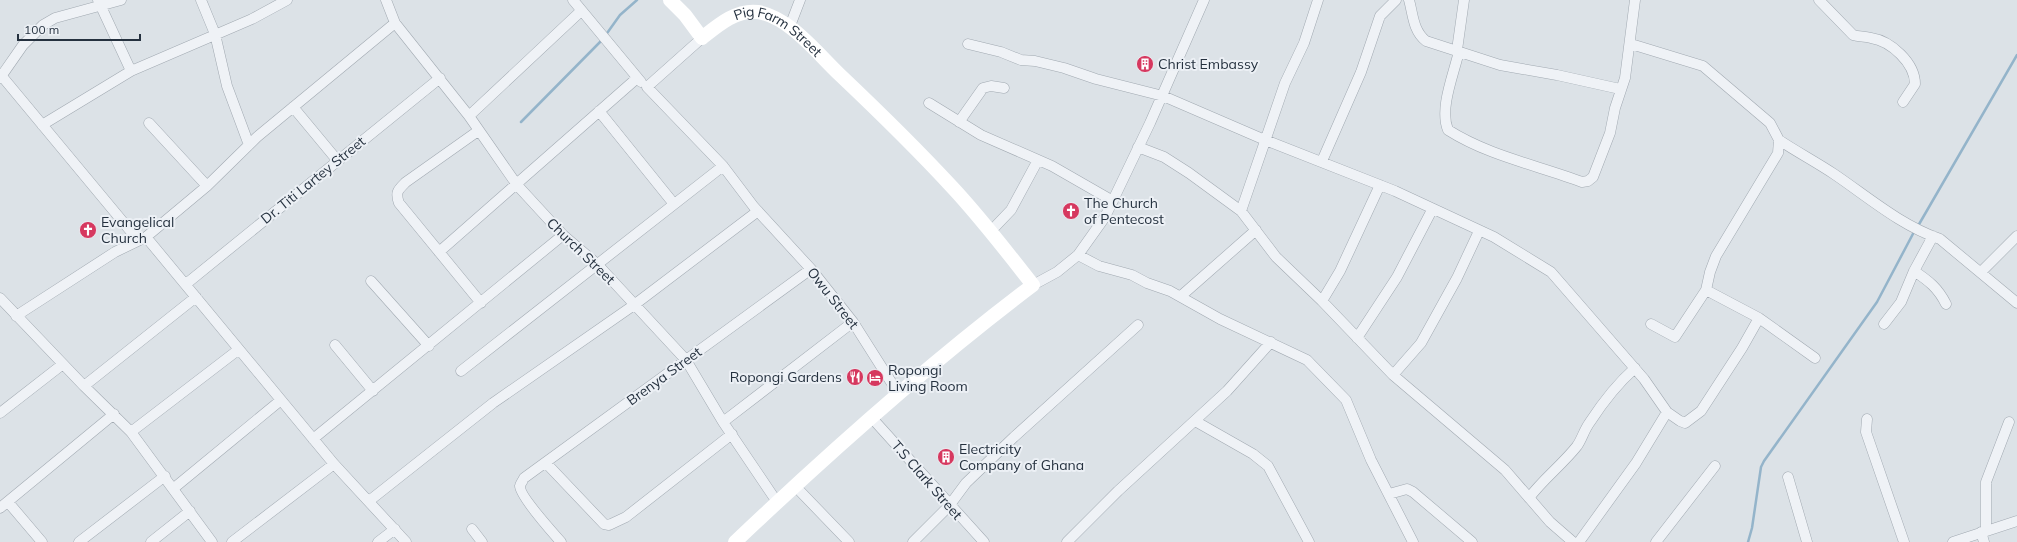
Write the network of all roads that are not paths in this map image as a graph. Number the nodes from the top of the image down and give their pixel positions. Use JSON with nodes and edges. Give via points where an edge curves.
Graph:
{"nodes":[{"id":1,"x":120,"y":0,"type":"edge"},
{"id":2,"x":201,"y":0,"type":"edge"},
{"id":3,"x":287,"y":0,"type":"edge"},
{"id":4,"x":386,"y":0,"type":"edge"},
{"id":5,"x":573,"y":0,"type":"edge"},
{"id":6,"x":670,"y":0,"type":"edge"},
{"id":7,"x":800,"y":0,"type":"edge"},
{"id":8,"x":1204,"y":0,"type":"edge"},
{"id":9,"x":1318,"y":0,"type":"edge"},
{"id":10,"x":1396,"y":0,"type":"edge"},
{"id":11,"x":1409,"y":0,"type":"edge"},
{"id":12,"x":1464,"y":0,"type":"edge"},
{"id":13,"x":1635,"y":0,"type":"edge"},
{"id":14,"x":1819,"y":0,"type":"edge"},
{"id":15,"x":100,"y":3,"type":"edge"},
{"id":16,"x":582,"y":11,"type":"junction"},
{"id":17,"x":395,"y":23,"type":"junction"},
{"id":18,"x":790,"y":26,"type":"junction"},
{"id":19,"x":215,"y":34,"type":"junction"},
{"id":20,"x":702,"y":38,"type":"junction"},
{"id":21,"x":968,"y":44,"type":"dead end"},
{"id":22,"x":1631,"y":44,"type":"junction"},
{"id":23,"x":1458,"y":51,"type":"junction"},
{"id":24,"x":131,"y":71,"type":"junction"},
{"id":25,"x":1,"y":76,"type":"edge"},
{"id":26,"x":440,"y":78,"type":"junction"},
{"id":27,"x":636,"y":79,"type":"junction"},
{"id":28,"x":647,"y":87,"type":"junction"},
{"id":29,"x":1004,"y":88,"type":"dead end"},
{"id":30,"x":1620,"y":89,"type":"junction"},
{"id":31,"x":1163,"y":96,"type":"junction"},
{"id":32,"x":1903,"y":102,"type":"dead end"},
{"id":33,"x":929,"y":103,"type":"dead end"},
{"id":34,"x":293,"y":107,"type":"junction"},
{"id":35,"x":600,"y":111,"type":"junction"},
{"id":36,"x":469,"y":116,"type":"junction"},
{"id":37,"x":959,"y":122,"type":"junction"},
{"id":38,"x":149,"y":123,"type":"dead end"},
{"id":39,"x":42,"y":125,"type":"junction"},
{"id":40,"x":478,"y":131,"type":"junction"},
{"id":41,"x":1265,"y":140,"type":"junction"},
{"id":42,"x":1779,"y":140,"type":"junction"},
{"id":43,"x":249,"y":145,"type":"junction"},
{"id":44,"x":1138,"y":147,"type":"junction"},
{"id":45,"x":337,"y":160,"type":"junction"},
{"id":46,"x":1038,"y":160,"type":"junction"},
{"id":47,"x":1322,"y":161,"type":"junction"},
{"id":48,"x":723,"y":166,"type":"junction"},
{"id":49,"x":517,"y":185,"type":"junction"},
{"id":50,"x":1380,"y":185,"type":"junction"},
{"id":51,"x":207,"y":186,"type":"junction"},
{"id":52,"x":1113,"y":201,"type":"junction"},
{"id":53,"x":674,"y":204,"type":"junction"},
{"id":54,"x":1432,"y":210,"type":"junction"},
{"id":55,"x":758,"y":211,"type":"junction"},
{"id":56,"x":1241,"y":211,"type":"junction"},
{"id":57,"x":1256,"y":230,"type":"junction"},
{"id":58,"x":1479,"y":230,"type":"junction"},
{"id":59,"x":990,"y":232,"type":"junction"},
{"id":60,"x":563,"y":235,"type":"junction"},
{"id":61,"x":1929,"y":235,"type":"junction"},
{"id":62,"x":2017,"y":236,"type":"edge"},
{"id":63,"x":142,"y":238,"type":"junction"},
{"id":64,"x":439,"y":252,"type":"junction"},
{"id":65,"x":1078,"y":255,"type":"junction"},
{"id":66,"x":597,"y":264,"type":"junction"},
{"id":67,"x":811,"y":269,"type":"junction"},
{"id":68,"x":1914,"y":271,"type":"junction"},
{"id":69,"x":1981,"y":272,"type":"junction"},
{"id":70,"x":371,"y":281,"type":"dead end"},
{"id":71,"x":186,"y":284,"type":"junction"},
{"id":72,"x":1033,"y":285,"type":"junction"},
{"id":73,"x":1706,"y":290,"type":"junction"},
{"id":74,"x":1181,"y":296,"type":"junction"},
{"id":75,"x":196,"y":297,"type":"junction"},
{"id":76,"x":0,"y":298,"type":"edge"},
{"id":77,"x":1322,"y":301,"type":"junction"},
{"id":78,"x":481,"y":303,"type":"junction"},
{"id":79,"x":2017,"y":303,"type":"edge"},
{"id":80,"x":1946,"y":304,"type":"dead end"},
{"id":81,"x":634,"y":305,"type":"junction"},
{"id":82,"x":16,"y":316,"type":"junction"},
{"id":83,"x":1759,"y":318,"type":"junction"},
{"id":84,"x":853,"y":322,"type":"junction"},
{"id":85,"x":1651,"y":324,"type":"dead end"},
{"id":86,"x":1884,"y":324,"type":"dead end"},
{"id":87,"x":1138,"y":325,"type":"dead end"},
{"id":88,"x":1357,"y":338,"type":"junction"},
{"id":89,"x":1271,"y":342,"type":"junction"},
{"id":90,"x":335,"y":345,"type":"dead end"},
{"id":91,"x":429,"y":346,"type":"junction"},
{"id":92,"x":238,"y":350,"type":"junction"},
{"id":93,"x":1815,"y":358,"type":"dead end"},
{"id":94,"x":686,"y":360,"type":"junction"},
{"id":95,"x":63,"y":364,"type":"junction"},
{"id":96,"x":1635,"y":368,"type":"junction"},
{"id":97,"x":461,"y":371,"type":"dead end"},
{"id":98,"x":1393,"y":375,"type":"junction"},
{"id":99,"x":84,"y":386,"type":"junction"},
{"id":100,"x":373,"y":391,"type":"junction"},
{"id":101,"x":898,"y":393,"type":"junction"},
{"id":102,"x":281,"y":400,"type":"junction"},
{"id":103,"x":1667,"y":412,"type":"junction"},
{"id":104,"x":0,"y":413,"type":"edge"},
{"id":105,"x":114,"y":414,"type":"junction"},
{"id":106,"x":871,"y":417,"type":"junction"},
{"id":107,"x":1867,"y":419,"type":"dead end"},
{"id":108,"x":1195,"y":421,"type":"junction"},
{"id":109,"x":723,"y":422,"type":"junction"},
{"id":110,"x":2008,"y":422,"type":"dead end"},
{"id":111,"x":131,"y":432,"type":"junction"},
{"id":112,"x":732,"y":434,"type":"junction"},
{"id":113,"x":313,"y":439,"type":"junction"},
{"id":114,"x":546,"y":463,"type":"junction"},
{"id":115,"x":334,"y":464,"type":"junction"},
{"id":116,"x":1715,"y":466,"type":"dead end"},
{"id":117,"x":165,"y":476,"type":"junction"},
{"id":118,"x":1788,"y":477,"type":"dead end"},
{"id":119,"x":795,"y":486,"type":"junction"},
{"id":120,"x":174,"y":488,"type":"junction"},
{"id":121,"x":1389,"y":494,"type":"junction"},
{"id":122,"x":1529,"y":498,"type":"junction"},
{"id":123,"x":369,"y":502,"type":"junction"},
{"id":124,"x":777,"y":502,"type":"junction"},
{"id":125,"x":4,"y":505,"type":"edge"},
{"id":126,"x":949,"y":506,"type":"junction"},
{"id":127,"x":190,"y":511,"type":"junction"},
{"id":128,"x":2017,"y":521,"type":"edge"},
{"id":129,"x":395,"y":529,"type":"junction"},
{"id":130,"x":472,"y":529,"type":"dead end"},
{"id":131,"x":1984,"y":535,"type":"edge"},
{"id":132,"x":42,"y":542,"type":"edge"},
{"id":133,"x":79,"y":542,"type":"edge"},
{"id":134,"x":151,"y":542,"type":"edge"},
{"id":135,"x":212,"y":542,"type":"edge"},
{"id":136,"x":232,"y":542,"type":"edge"},
{"id":137,"x":378,"y":542,"type":"edge"},
{"id":138,"x":406,"y":542,"type":"edge"},
{"id":139,"x":482,"y":542,"type":"edge"},
{"id":140,"x":561,"y":542,"type":"edge"},
{"id":141,"x":735,"y":542,"type":"edge"},
{"id":142,"x":850,"y":542,"type":"edge"},
{"id":143,"x":913,"y":542,"type":"edge"},
{"id":144,"x":984,"y":542,"type":"edge"},
{"id":145,"x":1068,"y":542,"type":"edge"},
{"id":146,"x":1308,"y":542,"type":"edge"},
{"id":147,"x":1413,"y":542,"type":"edge"},
{"id":148,"x":1472,"y":542,"type":"edge"},
{"id":149,"x":1573,"y":542,"type":"edge"},
{"id":150,"x":1579,"y":542,"type":"edge"},
{"id":151,"x":1656,"y":542,"type":"edge"},
{"id":152,"x":1807,"y":542,"type":"edge"},
{"id":153,"x":1904,"y":542,"type":"edge"},
{"id":154,"x":1953,"y":542,"type":"edge"}],
"edges":[{"from":1,"to":15,"type":"street"},
{"from":2,"to":19,"type":"street"},
{"from":3,"to":19,"type":"street","via":[[252,19]]},
{"from":4,"to":17,"type":"street","name":"Church Street"},
{"from":5,"to":16,"type":"street"},
{"from":6,"to":20,"type":"street"},
{"from":7,"to":18,"type":"street"},
{"from":8,"to":31,"type":"street"},
{"from":9,"to":41,"type":"street","via":[[1304,43],[1284,83]]},
{"from":10,"to":47,"type":"street","via":[[1380,16],[1361,72]]},
{"from":11,"to":23,"type":"street","via":[[1416,29],[1421,37]]},
{"from":12,"to":23,"type":"street"},
{"from":13,"to":22,"type":"street"},
{"from":14,"to":32,"type":"street","via":[[1853,35],[1892,45],[1914,74],[1915,84]]},
{"from":15,"to":24,"type":"street"},
{"from":15,"to":25,"type":"street","via":[[56,18],[44,25],[23,45]]},
{"from":16,"to":27,"type":"street"},
{"from":16,"to":36,"type":"street"},
{"from":17,"to":26,"type":"street","name":"Church Street"},
{"from":17,"to":34,"type":"street"},
{"from":18,"to":20,"type":"street","name":"Pig Farm Street","via":[[756,12],[740,14],[723,21]]},
{"from":18,"to":59,"type":"street","name":"Pig Farm Street","via":[[954,188]]},
{"from":19,"to":24,"type":"street"},
{"from":19,"to":43,"type":"street","via":[[227,86]]},
{"from":20,"to":28,"type":"street","name":"Pig Farm Street"},
{"from":21,"to":31,"type":"street"},
{"from":22,"to":30,"type":"street","via":[[1626,78]]},
{"from":22,"to":42,"type":"street","via":[[1703,66],[1770,123]]},
{"from":23,"to":30,"type":"street","via":[[1500,64]]},
{"from":23,"to":30,"type":"street","via":[[1445,103],[1445,123],[1448,130],[1508,158],[1582,182],[1593,177],[1601,159]]},
{"from":24,"to":39,"type":"street"},
{"from":25,"to":39,"type":"street"},
{"from":26,"to":36,"type":"street","name":"Church Street"},
{"from":26,"to":45,"type":"street","name":"Dr. Titi Lartey Street"},
{"from":27,"to":28,"type":"street"},
{"from":27,"to":35,"type":"street"},
{"from":28,"to":48,"type":"street"},
{"from":29,"to":37,"type":"street","via":[[983,88]]},
{"from":31,"to":41,"type":"street"},
{"from":31,"to":44,"type":"street"},
{"from":33,"to":37,"type":"street"},
{"from":34,"to":43,"type":"street"},
{"from":34,"to":45,"type":"street"},
{"from":35,"to":49,"type":"street"},
{"from":35,"to":53,"type":"street"},
{"from":36,"to":40,"type":"street","name":"Church Street"},
{"from":37,"to":46,"type":"street","via":[[1002,145]]},
{"from":38,"to":51,"type":"street"},
{"from":39,"to":63,"type":"street"},
{"from":40,"to":49,"type":"street","name":"Church Street"},
{"from":40,"to":64,"type":"street","via":[[397,190],[399,203]]},
{"from":41,"to":47,"type":"street"},
{"from":41,"to":56,"type":"street"},
{"from":42,"to":61,"type":"street","via":[[1906,223]]},
{"from":42,"to":73,"type":"street","via":[[1778,153],[1716,256]]},
{"from":43,"to":51,"type":"street"},
{"from":44,"to":52,"type":"street"},
{"from":44,"to":56,"type":"street","via":[[1164,157]]},
{"from":45,"to":71,"type":"street","name":"Dr. Titi Lartey Street"},
{"from":46,"to":52,"type":"street"},
{"from":46,"to":59,"type":"street","via":[[1011,210]]},
{"from":47,"to":50,"type":"street"},
{"from":48,"to":53,"type":"street"},
{"from":48,"to":55,"type":"street"},
{"from":49,"to":60,"type":"street","name":"Church Street"},
{"from":49,"to":64,"type":"street"},
{"from":50,"to":54,"type":"street"},
{"from":50,"to":77,"type":"street","via":[[1340,271]]},
{"from":51,"to":63,"type":"street"},
{"from":52,"to":65,"type":"street"},
{"from":53,"to":66,"type":"street"},
{"from":54,"to":58,"type":"street"},
{"from":54,"to":88,"type":"street","via":[[1397,277]]},
{"from":55,"to":67,"type":"street","name":"Owu Street"},
{"from":55,"to":81,"type":"street"},
{"from":56,"to":57,"type":"street"},
{"from":57,"to":74,"type":"street"},
{"from":57,"to":77,"type":"street","via":[[1276,257]]},
{"from":58,"to":96,"type":"street","via":[[1521,252],[1551,272]]},
{"from":58,"to":98,"type":"street","via":[[1457,278],[1424,337]]},
{"from":59,"to":72,"type":"street","name":"Pig Farm Street"},
{"from":60,"to":66,"type":"street","name":"Church Street"},
{"from":60,"to":78,"type":"street"},
{"from":61,"to":68,"type":"street"},
{"from":61,"to":69,"type":"street","via":[[1940,239]]},
{"from":62,"to":69,"type":"street"},
{"from":63,"to":71,"type":"street"},
{"from":63,"to":82,"type":"street","via":[[115,252]]},
{"from":64,"to":78,"type":"street"},
{"from":65,"to":72,"type":"street","via":[[1057,272]]},
{"from":65,"to":74,"type":"street","via":[[1099,266],[1132,275]]},
{"from":66,"to":81,"type":"street","name":"Church Street"},
{"from":66,"to":97,"type":"street"},
{"from":67,"to":84,"type":"street","name":"Owu Street"},
{"from":67,"to":94,"type":"street","name":"Brenya Street"},
{"from":68,"to":80,"type":"street","via":[[1939,291]]},
{"from":68,"to":86,"type":"street","via":[[1901,302]]},
{"from":69,"to":79,"type":"street"},
{"from":70,"to":91,"type":"street"},
{"from":71,"to":75,"type":"street"},
{"from":72,"to":101,"type":"street","via":[[969,333]]},
{"from":73,"to":83,"type":"street"},
{"from":73,"to":85,"type":"street","via":[[1675,337]]},
{"from":74,"to":89,"type":"street","via":[[1220,319]]},
{"from":75,"to":92,"type":"street"},
{"from":75,"to":99,"type":"street"},
{"from":76,"to":82,"type":"street"},
{"from":77,"to":88,"type":"street"},
{"from":78,"to":91,"type":"street"},
{"from":81,"to":94,"type":"street","name":"Church Street"},
{"from":81,"to":123,"type":"street","via":[[493,403]]},
{"from":82,"to":95,"type":"street"},
{"from":83,"to":93,"type":"street"},
{"from":83,"to":103,"type":"street","via":[[1701,411],[1686,423]]},
{"from":84,"to":101,"type":"street","name":"Owu Street"},
{"from":84,"to":109,"type":"street"},
{"from":87,"to":126,"type":"street","via":[[1014,437],[966,483]]},
{"from":88,"to":98,"type":"street"},
{"from":89,"to":108,"type":"street","via":[[1227,391]]},
{"from":89,"to":121,"type":"street","via":[[1306,360],[1346,400],[1371,460]]},
{"from":90,"to":100,"type":"street"},
{"from":91,"to":100,"type":"street"},
{"from":92,"to":102,"type":"street"},
{"from":92,"to":111,"type":"street"},
{"from":94,"to":109,"type":"street","name":"Church Street"},
{"from":94,"to":114,"type":"street","name":"Brenya Street"},
{"from":95,"to":99,"type":"street"},
{"from":95,"to":104,"type":"street"},
{"from":96,"to":103,"type":"street"},
{"from":96,"to":122,"type":"street","via":[[1605,401],[1589,423],[1578,445],[1558,468],[1540,482]]},
{"from":98,"to":122,"type":"street","via":[[1505,470]]},
{"from":99,"to":105,"type":"street"},
{"from":100,"to":113,"type":"street"},
{"from":101,"to":106,"type":"street"},
{"from":102,"to":113,"type":"street"},
{"from":102,"to":120,"type":"street"},
{"from":103,"to":150,"type":"street","via":[[1633,468]]},
{"from":105,"to":111,"type":"street"},
{"from":105,"to":125,"type":"street"},
{"from":106,"to":119,"type":"street"},
{"from":106,"to":126,"type":"street","name":"T.S Clark Street"},
{"from":107,"to":153,"type":"street","via":[[1866,432]]},
{"from":108,"to":145,"type":"street","via":[[1118,491]]},
{"from":108,"to":146,"type":"street","via":[[1253,454],[1268,466]]},
{"from":109,"to":112,"type":"street","name":"Church Street"},
{"from":110,"to":131,"type":"street","via":[[1986,482]]},
{"from":111,"to":117,"type":"street"},
{"from":112,"to":114,"type":"street","via":[[626,517],[609,525],[604,524]]},
{"from":112,"to":124,"type":"street","name":"Church Street"},
{"from":113,"to":115,"type":"street"},
{"from":114,"to":140,"type":"street","name":"Brenya Street","via":[[524,478],[520,485],[526,501]]},
{"from":115,"to":123,"type":"street"},
{"from":115,"to":136,"type":"street"},
{"from":116,"to":151,"type":"street"},
{"from":117,"to":120,"type":"street"},
{"from":117,"to":133,"type":"street"},
{"from":118,"to":152,"type":"street"},
{"from":119,"to":124,"type":"street"},
{"from":119,"to":142,"type":"street"},
{"from":120,"to":127,"type":"street"},
{"from":121,"to":147,"type":"street"},
{"from":121,"to":148,"type":"street","via":[[1407,489],[1413,492]]},
{"from":122,"to":149,"type":"street","via":[[1550,522]]},
{"from":123,"to":129,"type":"street"},
{"from":124,"to":141,"type":"street"},
{"from":125,"to":132,"type":"street"},
{"from":126,"to":143,"type":"street"},
{"from":126,"to":144,"type":"street","name":"T.S Clark Street"},
{"from":127,"to":134,"type":"street"},
{"from":127,"to":135,"type":"street"},
{"from":128,"to":131,"type":"street"},
{"from":129,"to":137,"type":"street"},
{"from":129,"to":138,"type":"street"},
{"from":130,"to":139,"type":"street"},
{"from":131,"to":154,"type":"street"}]}
